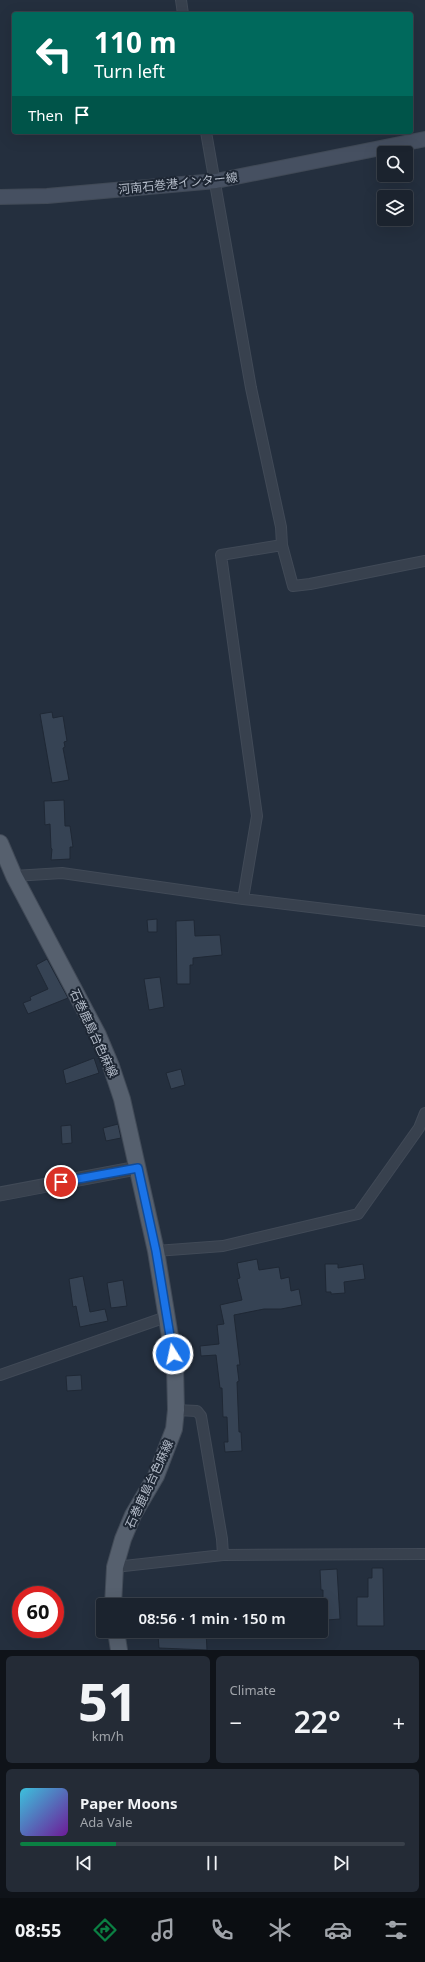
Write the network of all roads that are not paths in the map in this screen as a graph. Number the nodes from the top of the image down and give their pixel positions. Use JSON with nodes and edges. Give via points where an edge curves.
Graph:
{"nodes":[{"id":1,"x":181,"y":0,"type":"edge"},
{"id":2,"x":183,"y":12,"type":"edge"},
{"id":3,"x":206,"y":134,"type":"edge"},
{"id":4,"x":425,"y":139,"type":"edge"},
{"id":5,"x":216,"y":181,"type":"junction"},
{"id":6,"x":0,"y":197,"type":"edge"},
{"id":7,"x":282,"y":545,"type":"junction"},
{"id":8,"x":425,"y":560,"type":"edge"},
{"id":9,"x":0,"y":843,"type":"edge"},
{"id":10,"x":14,"y":876,"type":"junction"},
{"id":11,"x":243,"y":899,"type":"junction"},
{"id":12,"x":425,"y":921,"type":"edge"},
{"id":13,"x":425,"y":1113,"type":"edge"},
{"id":14,"x":138,"y":1168,"type":"junction"},
{"id":15,"x":0,"y":1194,"type":"edge"},
{"id":16,"x":156,"y":1251,"type":"junction"},
{"id":17,"x":166,"y":1317,"type":"junction"},
{"id":18,"x":0,"y":1376,"type":"edge"},
{"id":19,"x":176,"y":1410,"type":"junction"},
{"id":20,"x":425,"y":1554,"type":"edge"},
{"id":21,"x":223,"y":1555,"type":"junction"},
{"id":22,"x":115,"y":1567,"type":"junction"},
{"id":23,"x":114,"y":1598,"type":"edge"},
{"id":24,"x":117,"y":1638,"type":"edge"},
{"id":25,"x":119,"y":1650,"type":"edge"}],
"edges":[{"from":1,"to":2,"type":"street"},
{"from":3,"to":5,"type":"street"},
{"from":4,"to":5,"type":"main road","name":"河南石巻港インター線"},
{"from":5,"to":6,"type":"main road","name":"河南石巻港インター線","via":[[47,196]]},
{"from":5,"to":7,"type":"street","via":[[251,388],[281,527]]},
{"from":7,"to":8,"type":"street","via":[[294,586]]},
{"from":7,"to":11,"type":"street","via":[[221,555],[257,816]]},
{"from":9,"to":10,"type":"main road","name":"石巻鹿島台色麻線"},
{"from":10,"to":11,"type":"street","via":[[62,873]]},
{"from":10,"to":14,"type":"main road","name":"石巻鹿島台色麻線","via":[[98,1035],[122,1099]]},
{"from":11,"to":12,"type":"street"},
{"from":13,"to":16,"type":"street","via":[[419,1128],[358,1214],[229,1245]]},
{"from":14,"to":15,"type":"street"},
{"from":14,"to":16,"type":"main road","name":"石巻鹿島台色麻線"},
{"from":16,"to":17,"type":"main road","name":"石巻鹿島台色麻線"},
{"from":17,"to":18,"type":"street"},
{"from":17,"to":19,"type":"main road","name":"石巻鹿島台色麻線","via":[[175,1367]]},
{"from":19,"to":21,"type":"street","via":[[197,1412],[201,1416]]},
{"from":19,"to":22,"type":"main road","name":"石巻鹿島台色麻線","via":[[168,1448],[123,1539]]},
{"from":20,"to":21,"type":"street"},
{"from":21,"to":22,"type":"street"},
{"from":22,"to":23,"type":"main road","name":"石巻鹿島台色麻線"},
{"from":24,"to":25,"type":"main road"}]}
